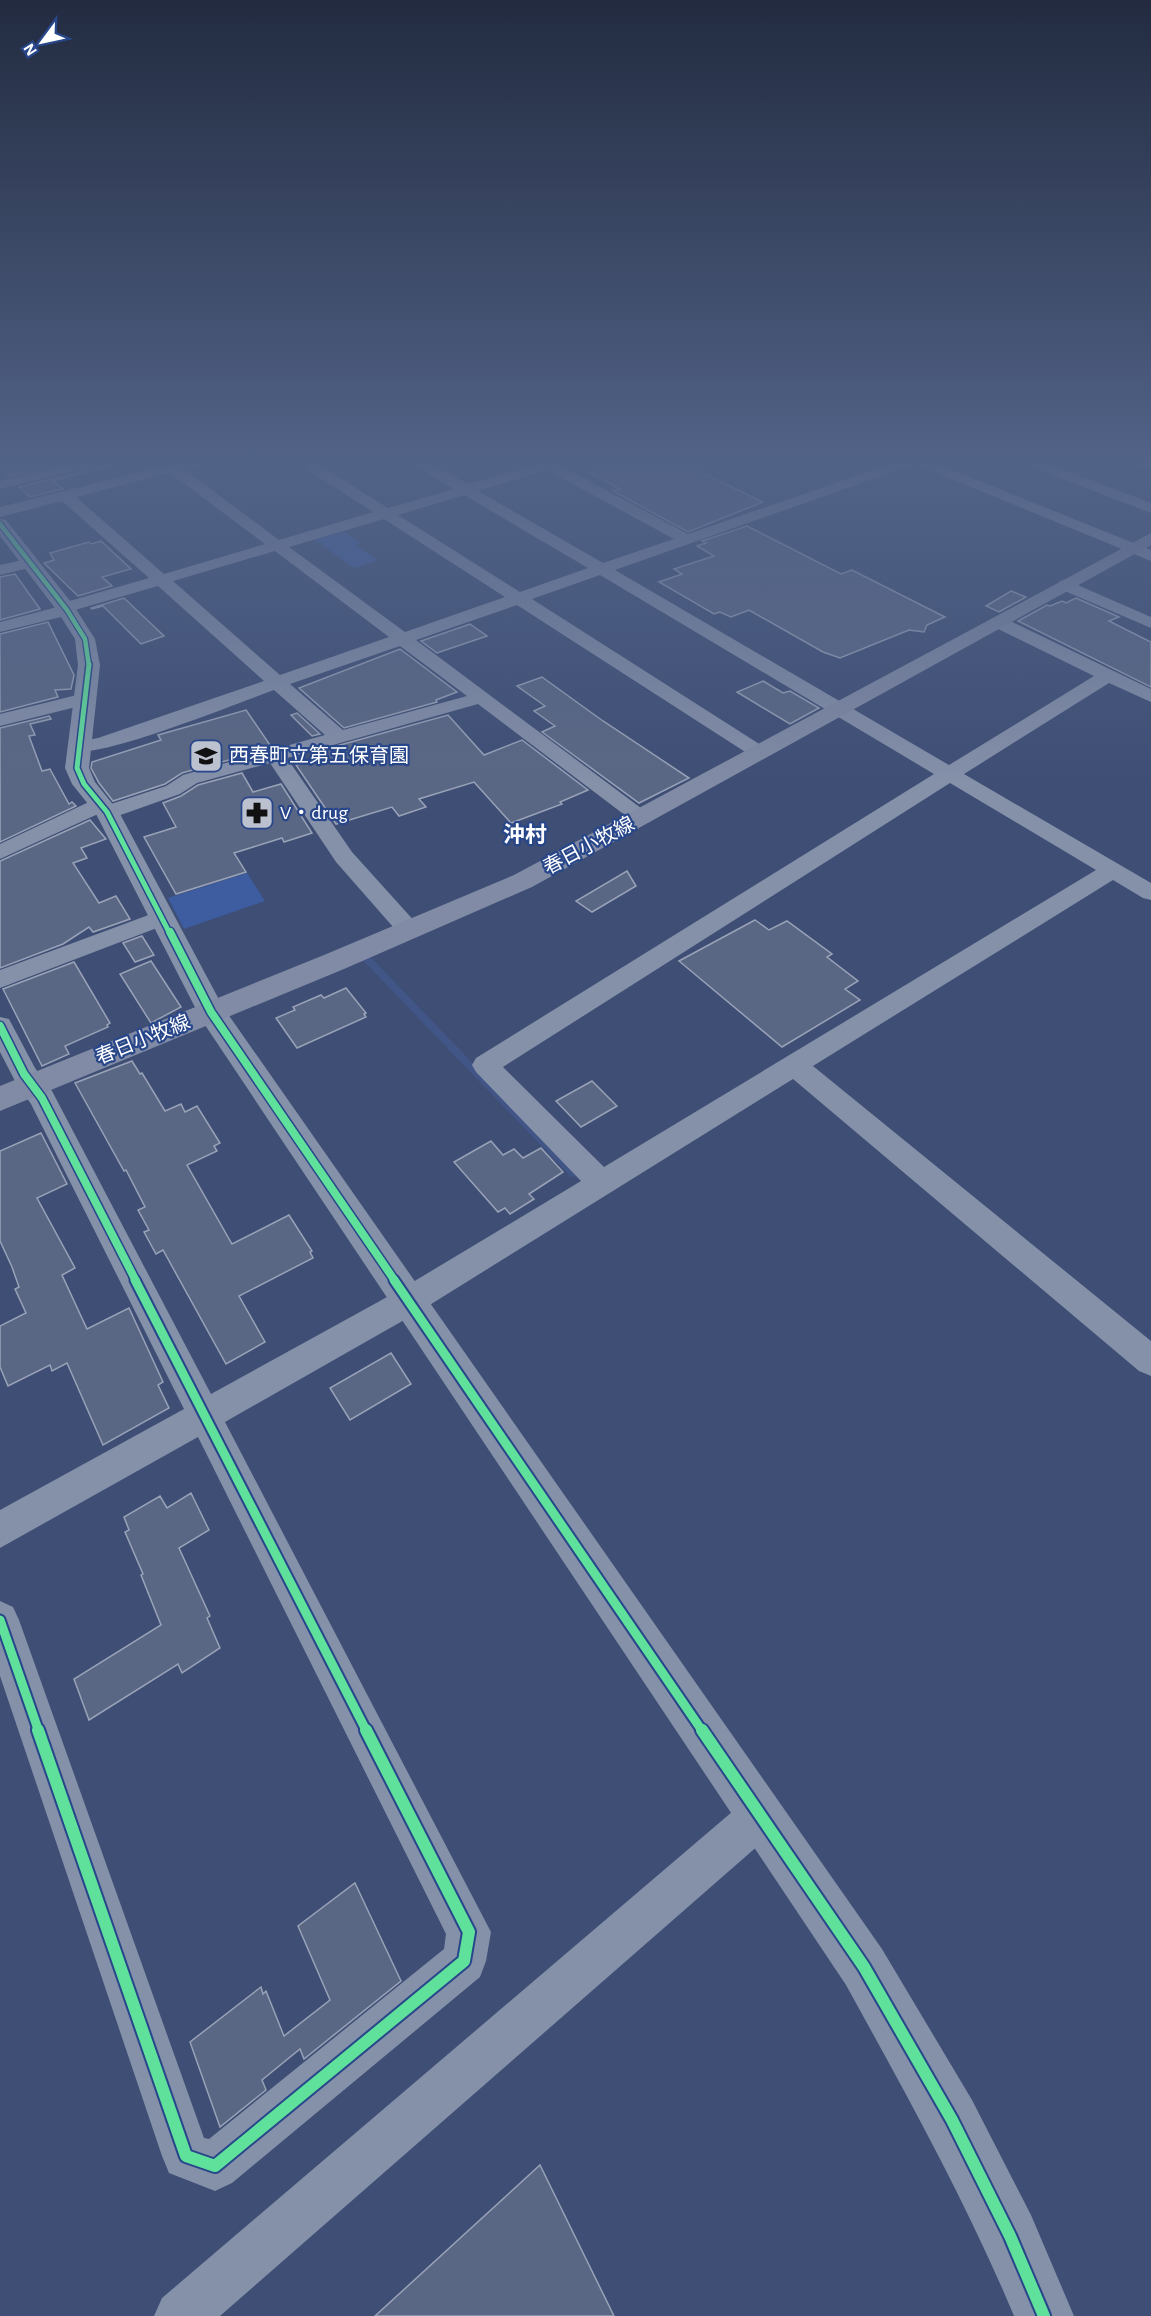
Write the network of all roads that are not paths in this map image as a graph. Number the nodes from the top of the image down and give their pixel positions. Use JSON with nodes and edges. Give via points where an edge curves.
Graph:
{"nodes":[{"id":1,"x":35,"y":567,"type":"edge"},
{"id":2,"x":146,"y":567,"type":"edge"},
{"id":3,"x":203,"y":567,"type":"edge"},
{"id":4,"x":306,"y":567,"type":"edge"},
{"id":5,"x":469,"y":567,"type":"edge"},
{"id":6,"x":597,"y":567,"type":"edge"},
{"id":7,"x":606,"y":567,"type":"edge"},
{"id":8,"x":1104,"y":567,"type":"edge"},
{"id":9,"x":600,"y":569,"type":"junction"},
{"id":10,"x":160,"y":580,"type":"junction"},
{"id":11,"x":1066,"y":585,"type":"junction"},
{"id":12,"x":518,"y":599,"type":"junction"},
{"id":13,"x":66,"y":609,"type":"junction"},
{"id":14,"x":998,"y":622,"type":"junction"},
{"id":15,"x":1151,"y":622,"type":"edge"},
{"id":16,"x":0,"y":627,"type":"edge"},
{"id":17,"x":402,"y":639,"type":"junction"},
{"id":18,"x":1108,"y":675,"type":"junction"},
{"id":19,"x":276,"y":682,"type":"junction"},
{"id":20,"x":1151,"y":696,"type":"edge"},
{"id":21,"x":480,"y":698,"type":"junction"},
{"id":22,"x":85,"y":699,"type":"junction"},
{"id":23,"x":839,"y":709,"type":"junction"},
{"id":24,"x":0,"y":720,"type":"edge"},
{"id":25,"x":339,"y":737,"type":"junction"},
{"id":26,"x":78,"y":747,"type":"junction"},
{"id":27,"x":760,"y":753,"type":"junction"},
{"id":28,"x":275,"y":755,"type":"junction"},
{"id":29,"x":950,"y":775,"type":"junction"},
{"id":30,"x":104,"y":808,"type":"junction"},
{"id":31,"x":642,"y":818,"type":"junction"},
{"id":32,"x":0,"y":852,"type":"edge"},
{"id":33,"x":1113,"y":870,"type":"junction"},
{"id":34,"x":1151,"y":893,"type":"edge"},
{"id":35,"x":162,"y":918,"type":"junction"},
{"id":36,"x":409,"y":930,"type":"junction"},
{"id":37,"x":0,"y":980,"type":"edge"},
{"id":38,"x":211,"y":1012,"type":"junction"},
{"id":39,"x":0,"y":1026,"type":"edge"},
{"id":40,"x":794,"y":1065,"type":"junction"},
{"id":41,"x":32,"y":1086,"type":"junction"},
{"id":42,"x":0,"y":1099,"type":"edge"},
{"id":43,"x":602,"y":1183,"type":"junction"},
{"id":44,"x":409,"y":1301,"type":"junction"},
{"id":45,"x":1151,"y":1361,"type":"edge"},
{"id":46,"x":205,"y":1416,"type":"junction"},
{"id":47,"x":0,"y":1530,"type":"edge"},
{"id":48,"x":0,"y":1620,"type":"edge"},
{"id":49,"x":761,"y":1815,"type":"junction"},
{"id":50,"x":180,"y":2316,"type":"edge"},
{"id":51,"x":1044,"y":2316,"type":"edge"}],
"edges":[{"from":1,"to":13,"type":"street"},
{"from":2,"to":10,"type":"street"},
{"from":3,"to":10,"type":"street"},
{"from":4,"to":17,"type":"street"},
{"from":5,"to":12,"type":"street"},
{"from":6,"to":9,"type":"street"},
{"from":7,"to":9,"type":"street"},
{"from":8,"to":11,"type":"main road","name":"春日小牧線"},
{"from":9,"to":12,"type":"street"},
{"from":9,"to":23,"type":"street"},
{"from":10,"to":13,"type":"street"},
{"from":10,"to":19,"type":"street"},
{"from":11,"to":14,"type":"main road","name":"春日小牧線"},
{"from":11,"to":15,"type":"street"},
{"from":12,"to":17,"type":"street"},
{"from":12,"to":27,"type":"street"},
{"from":13,"to":16,"type":"street"},
{"from":13,"to":22,"type":"street","via":[[85,639],[89,664]]},
{"from":14,"to":18,"type":"street"},
{"from":14,"to":23,"type":"main road","name":"春日小牧線"},
{"from":17,"to":19,"type":"street"},
{"from":17,"to":21,"type":"street"},
{"from":18,"to":20,"type":"street"},
{"from":18,"to":29,"type":"street"},
{"from":19,"to":25,"type":"street"},
{"from":19,"to":26,"type":"street","via":[[101,744]]},
{"from":21,"to":25,"type":"street"},
{"from":21,"to":31,"type":"street"},
{"from":22,"to":24,"type":"street"},
{"from":22,"to":26,"type":"street"},
{"from":23,"to":27,"type":"main road","name":"春日小牧線"},
{"from":23,"to":29,"type":"street"},
{"from":25,"to":28,"type":"street"},
{"from":26,"to":30,"type":"street","via":[[77,768],[84,784]]},
{"from":27,"to":31,"type":"main road","name":"春日小牧線"},
{"from":28,"to":30,"type":"street","via":[[190,779],[173,790]]},
{"from":28,"to":36,"type":"street","via":[[344,857]]},
{"from":29,"to":33,"type":"street"},
{"from":29,"to":43,"type":"street","via":[[485,1065]]},
{"from":30,"to":32,"type":"street"},
{"from":30,"to":35,"type":"street"},
{"from":31,"to":36,"type":"main road","name":"春日小牧線","via":[[524,881]]},
{"from":33,"to":34,"type":"street"},
{"from":33,"to":40,"type":"street"},
{"from":35,"to":37,"type":"street"},
{"from":35,"to":38,"type":"street"},
{"from":36,"to":38,"type":"main road","name":"春日小牧線"},
{"from":38,"to":41,"type":"main road","name":"春日小牧線"},
{"from":38,"to":44,"type":"street"},
{"from":39,"to":41,"type":"street"},
{"from":40,"to":43,"type":"street"},
{"from":40,"to":45,"type":"street"},
{"from":41,"to":42,"type":"main road","name":"春日小牧線"},
{"from":41,"to":46,"type":"street","via":[[42,1098]]},
{"from":43,"to":44,"type":"street"},
{"from":44,"to":46,"type":"street"},
{"from":44,"to":49,"type":"street"},
{"from":46,"to":47,"type":"street"},
{"from":46,"to":48,"type":"street","via":[[469,1932],[464,1961],[215,2166],[186,2156]]},
{"from":49,"to":50,"type":"street"},
{"from":49,"to":51,"type":"street","via":[[864,1967],[952,2120],[1010,2236]]}]}
